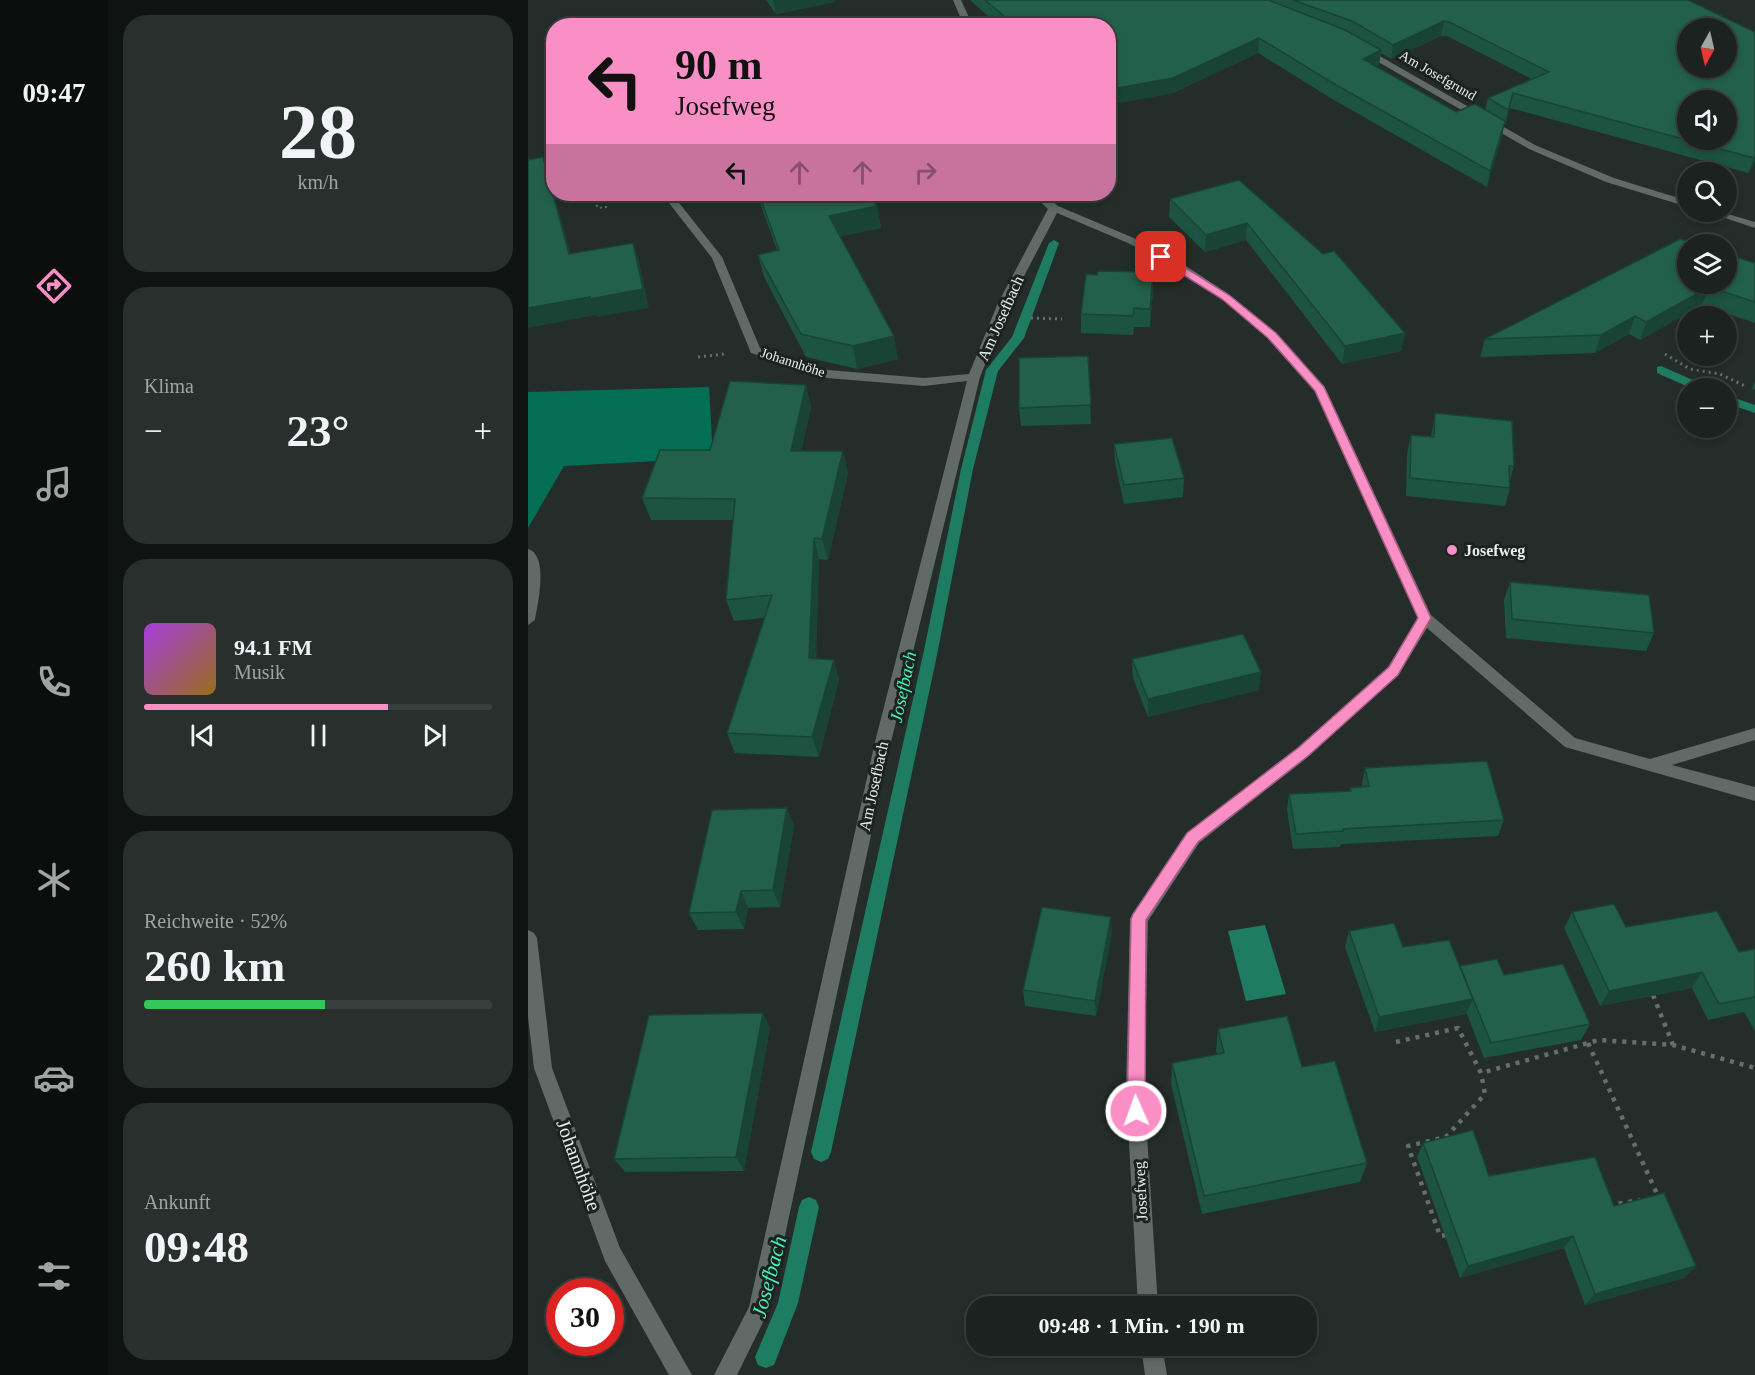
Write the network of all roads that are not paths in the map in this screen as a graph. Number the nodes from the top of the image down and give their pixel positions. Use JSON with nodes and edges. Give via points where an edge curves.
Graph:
{"nodes":[{"id":1,"x":957,"y":0,"type":"edge"},
{"id":2,"x":965,"y":18,"type":"edge"},
{"id":3,"x":1357,"y":46,"type":"edge"},
{"id":4,"x":673,"y":201,"type":"edge"},
{"id":5,"x":1046,"y":201,"type":"edge"},
{"id":6,"x":1677,"y":201,"type":"edge"},
{"id":7,"x":1054,"y":208,"type":"junction"},
{"id":8,"x":1737,"y":220,"type":"edge"},
{"id":9,"x":1755,"y":225,"type":"edge"},
{"id":10,"x":974,"y":377,"type":"junction"},
{"id":11,"x":528,"y":554,"type":"edge"},
{"id":12,"x":1425,"y":618,"type":"junction"},
{"id":13,"x":528,"y":620,"type":"edge"},
{"id":14,"x":1755,"y":734,"type":"edge"},
{"id":15,"x":1651,"y":765,"type":"junction"},
{"id":16,"x":1754,"y":795,"type":"edge"},
{"id":17,"x":528,"y":938,"type":"edge"},
{"id":18,"x":1147,"y":1296,"type":"edge"},
{"id":19,"x":1153,"y":1356,"type":"edge"},
{"id":20,"x":681,"y":1375,"type":"edge"},
{"id":21,"x":725,"y":1375,"type":"edge"},
{"id":22,"x":1156,"y":1375,"type":"edge"}],
"edges":[{"from":1,"to":2,"type":"street"},
{"from":3,"to":6,"type":"street","name":"Am Josefgrund","via":[[1532,147],[1610,180]]},
{"from":4,"to":10,"type":"street","name":"Johannhöhe","via":[[717,257],[755,350],[826,374],[924,382]]},
{"from":5,"to":7,"type":"street"},
{"from":7,"to":10,"type":"street","name":"Am Josefbach","via":[[1004,303]]},
{"from":7,"to":12,"type":"street","via":[[1176,264],[1226,297],[1272,335],[1320,390]]},
{"from":8,"to":9,"type":"street"},
{"from":10,"to":21,"type":"street","name":"Am Josefbach","via":[[883,742],[759,1310]]},
{"from":11,"to":13,"type":"street","via":[[535,577]]},
{"from":12,"to":15,"type":"street","via":[[1570,743]]},
{"from":12,"to":18,"type":"street","name":"Josefweg","via":[[1394,671],[1303,752],[1193,838],[1138,919],[1135,1089]]},
{"from":14,"to":15,"type":"street"},
{"from":15,"to":16,"type":"street"},
{"from":17,"to":20,"type":"street","name":"Johannhöhe","via":[[543,1068],[612,1254]]},
{"from":19,"to":22,"type":"street"}]}
